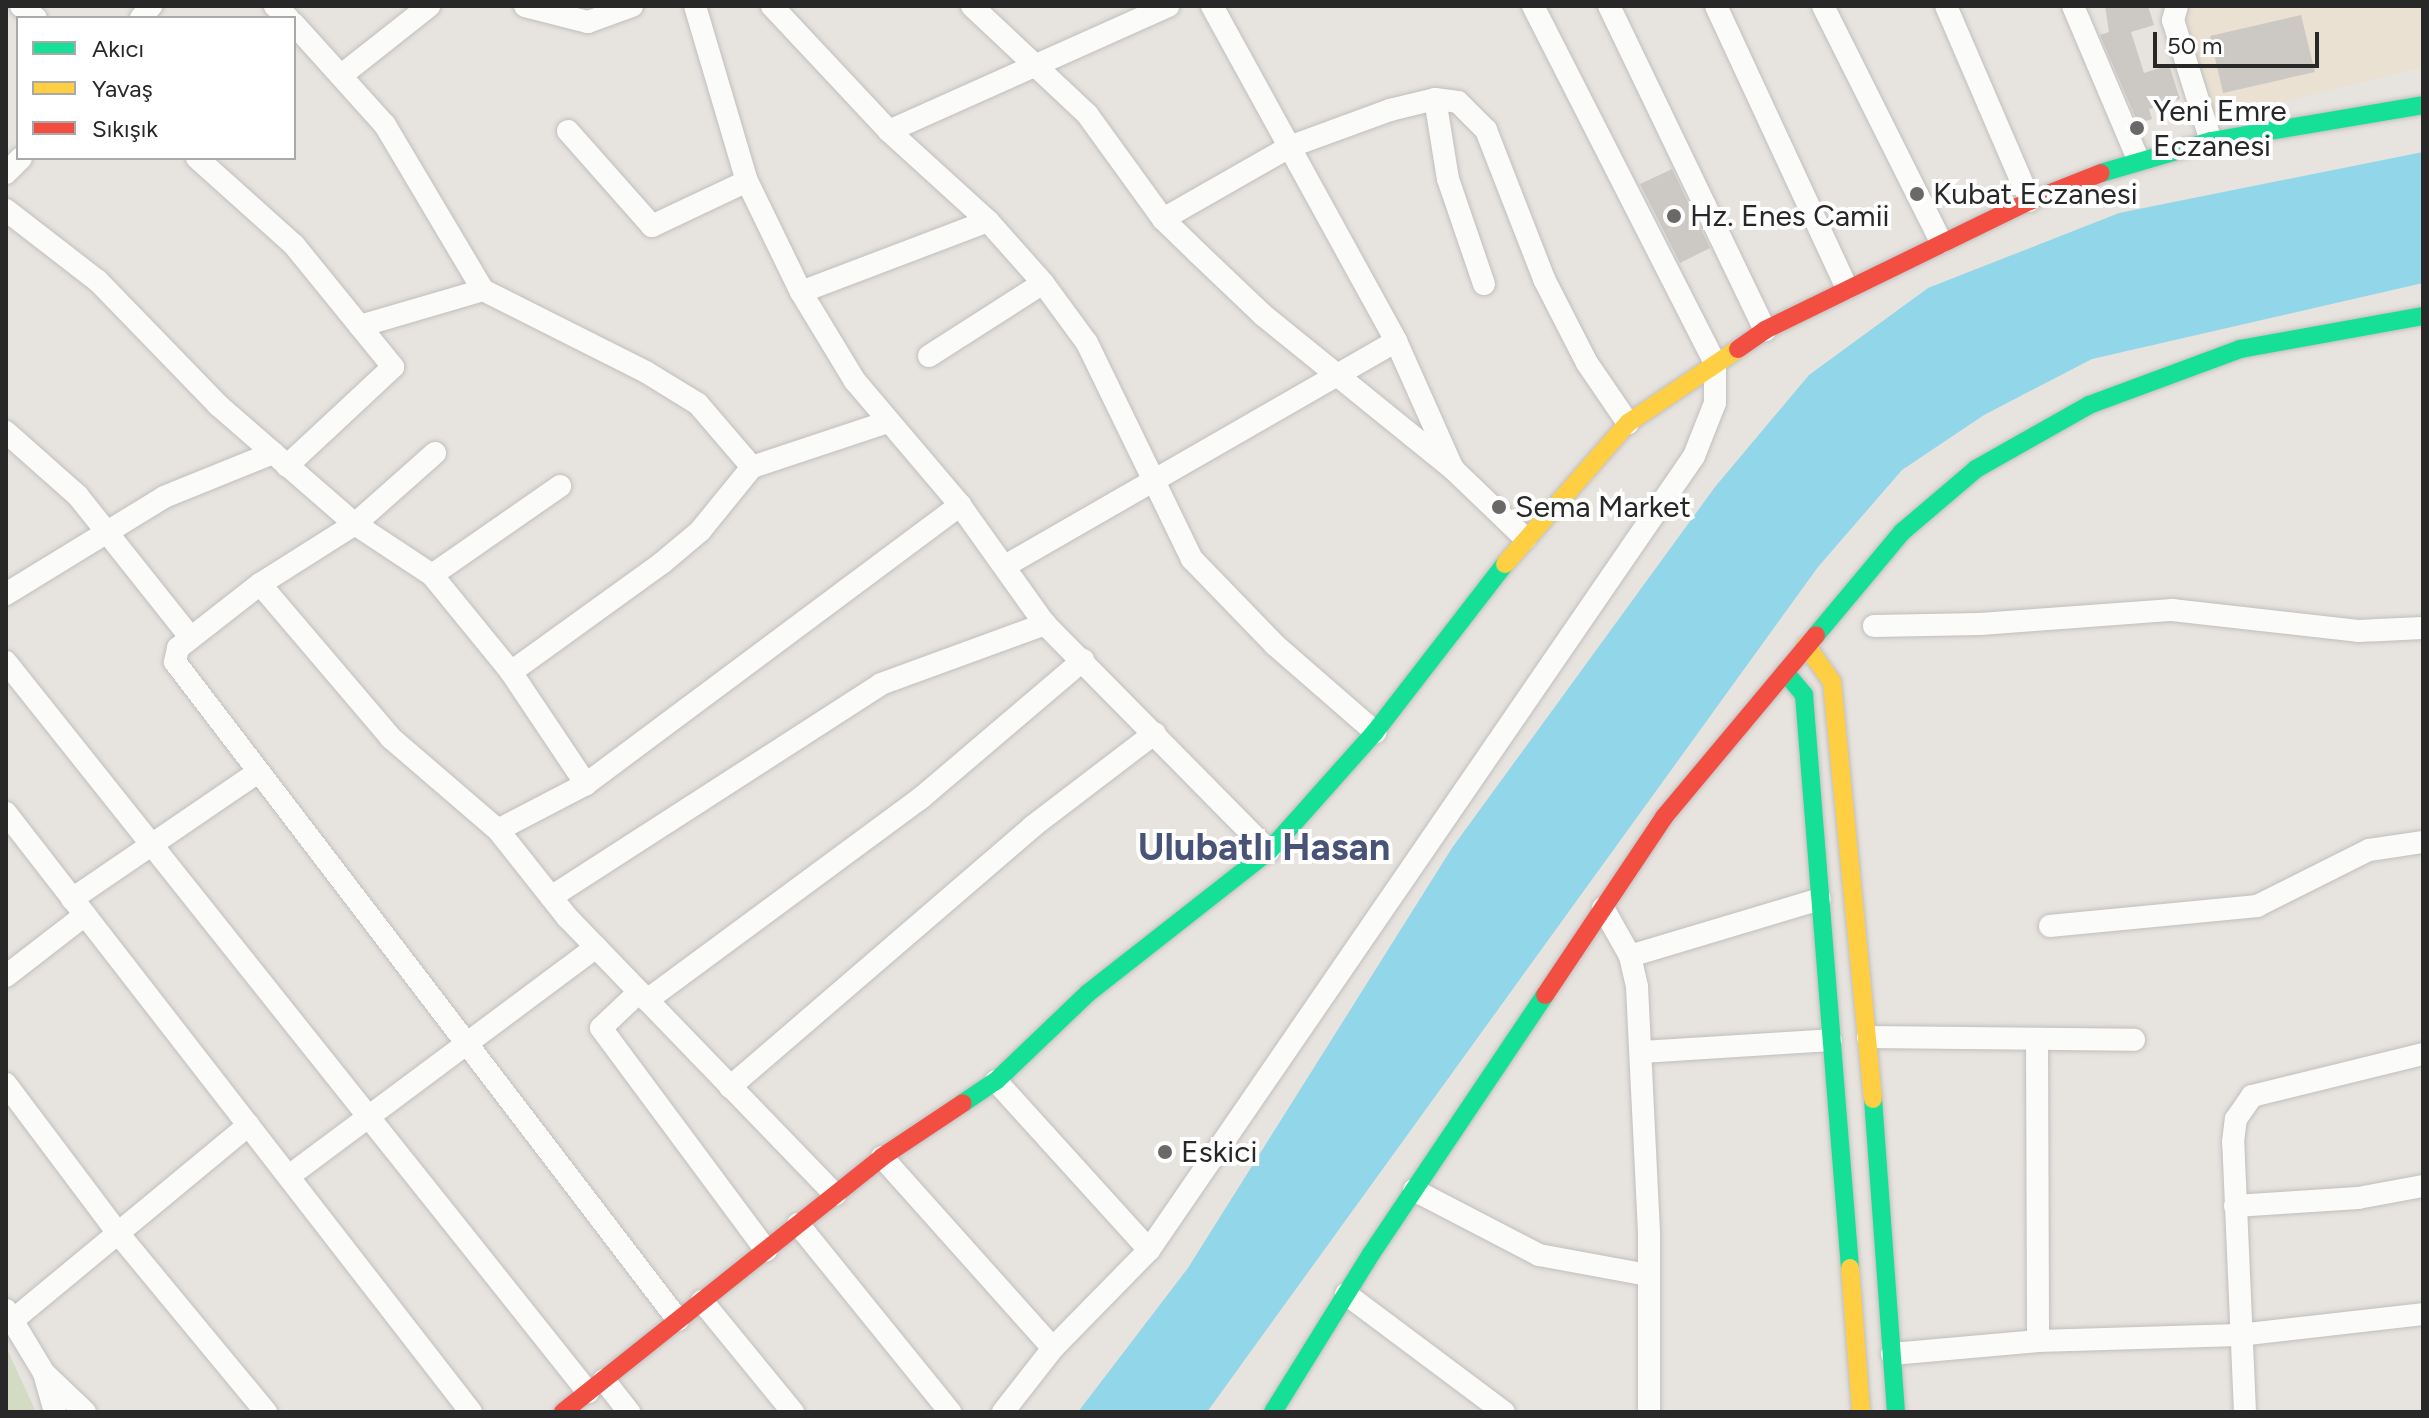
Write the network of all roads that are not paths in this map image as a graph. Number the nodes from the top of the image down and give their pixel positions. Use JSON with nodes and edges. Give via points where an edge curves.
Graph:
{"nodes":[{"id":1,"x":429,"y":6,"type":"edge"},
{"id":2,"x":525,"y":6,"type":"edge"},
{"id":3,"x":632,"y":6,"type":"edge"},
{"id":4,"x":695,"y":6,"type":"edge"},
{"id":5,"x":772,"y":6,"type":"edge"},
{"id":6,"x":972,"y":6,"type":"edge"},
{"id":7,"x":1168,"y":6,"type":"edge"},
{"id":8,"x":1212,"y":6,"type":"edge"},
{"id":9,"x":1533,"y":6,"type":"edge"},
{"id":10,"x":1609,"y":6,"type":"edge"},
{"id":11,"x":1716,"y":6,"type":"edge"},
{"id":12,"x":1823,"y":6,"type":"edge"},
{"id":13,"x":1946,"y":6,"type":"edge"},
{"id":14,"x":2073,"y":6,"type":"edge"},
{"id":15,"x":2177,"y":6,"type":"edge"},
{"id":16,"x":296,"y":26,"type":"edge"},
{"id":17,"x":1037,"y":62,"type":"junction"},
{"id":18,"x":343,"y":74,"type":"junction"},
{"id":19,"x":1435,"y":99,"type":"junction"},
{"id":20,"x":2423,"y":105,"type":"edge"},
{"id":21,"x":568,"y":131,"type":"dead end"},
{"id":22,"x":889,"y":131,"type":"junction"},
{"id":23,"x":2211,"y":141,"type":"junction"},
{"id":24,"x":1289,"y":147,"type":"junction"},
{"id":25,"x":2138,"y":159,"type":"junction"},
{"id":26,"x":199,"y":160,"type":"edge"},
{"id":27,"x":747,"y":181,"type":"junction"},
{"id":28,"x":2030,"y":201,"type":"junction"},
{"id":29,"x":6,"y":210,"type":"edge"},
{"id":30,"x":1163,"y":219,"type":"junction"},
{"id":31,"x":988,"y":221,"type":"junction"},
{"id":32,"x":1941,"y":242,"type":"junction"},
{"id":33,"x":1043,"y":283,"type":"junction"},
{"id":34,"x":1484,"y":284,"type":"dead end"},
{"id":35,"x":1847,"y":288,"type":"junction"},
{"id":36,"x":483,"y":290,"type":"junction"},
{"id":37,"x":801,"y":292,"type":"junction"},
{"id":38,"x":2423,"y":316,"type":"edge"},
{"id":39,"x":360,"y":326,"type":"junction"},
{"id":40,"x":1765,"y":330,"type":"junction"},
{"id":41,"x":1396,"y":341,"type":"junction"},
{"id":42,"x":929,"y":356,"type":"dead end"},
{"id":43,"x":1715,"y":363,"type":"junction"},
{"id":44,"x":1340,"y":374,"type":"junction"},
{"id":45,"x":887,"y":422,"type":"junction"},
{"id":46,"x":1628,"y":423,"type":"junction"},
{"id":47,"x":6,"y":432,"type":"edge"},
{"id":48,"x":435,"y":453,"type":"dead end"},
{"id":49,"x":280,"y":459,"type":"junction"},
{"id":50,"x":752,"y":467,"type":"junction"},
{"id":51,"x":1453,"y":469,"type":"junction"},
{"id":52,"x":1154,"y":483,"type":"junction"},
{"id":53,"x":560,"y":486,"type":"dead end"},
{"id":54,"x":960,"y":505,"type":"junction"},
{"id":55,"x":355,"y":524,"type":"junction"},
{"id":56,"x":108,"y":531,"type":"junction"},
{"id":57,"x":1525,"y":538,"type":"junction"},
{"id":58,"x":1005,"y":566,"type":"junction"},
{"id":59,"x":432,"y":575,"type":"junction"},
{"id":60,"x":260,"y":584,"type":"junction"},
{"id":61,"x":6,"y":594,"type":"edge"},
{"id":62,"x":1045,"y":624,"type":"junction"},
{"id":63,"x":1874,"y":626,"type":"dead end"},
{"id":64,"x":2423,"y":628,"type":"edge"},
{"id":65,"x":191,"y":638,"type":"junction"},
{"id":66,"x":1806,"y":645,"type":"junction"},
{"id":67,"x":1083,"y":660,"type":"junction"},
{"id":68,"x":6,"y":662,"type":"edge"},
{"id":69,"x":511,"y":672,"type":"junction"},
{"id":70,"x":1785,"y":672,"type":"junction"},
{"id":71,"x":1375,"y":732,"type":"junction"},
{"id":72,"x":1155,"y":733,"type":"junction"},
{"id":73,"x":258,"y":772,"type":"junction"},
{"id":74,"x":586,"y":784,"type":"junction"},
{"id":75,"x":6,"y":813,"type":"edge"},
{"id":76,"x":498,"y":830,"type":"junction"},
{"id":77,"x":152,"y":842,"type":"junction"},
{"id":78,"x":2423,"y":842,"type":"edge"},
{"id":79,"x":1269,"y":851,"type":"junction"},
{"id":80,"x":551,"y":897,"type":"junction"},
{"id":81,"x":1820,"y":899,"type":"junction"},
{"id":82,"x":79,"y":907,"type":"junction"},
{"id":83,"x":1603,"y":908,"type":"junction"},
{"id":84,"x":2050,"y":926,"type":"dead end"},
{"id":85,"x":596,"y":947,"type":"junction"},
{"id":86,"x":1630,"y":956,"type":"junction"},
{"id":87,"x":6,"y":976,"type":"edge"},
{"id":88,"x":643,"y":996,"type":"junction"},
{"id":89,"x":1868,"y":1037,"type":"junction"},
{"id":90,"x":1831,"y":1040,"type":"junction"},
{"id":91,"x":2037,"y":1040,"type":"junction"},
{"id":92,"x":2134,"y":1040,"type":"dead end"},
{"id":93,"x":466,"y":1043,"type":"junction"},
{"id":94,"x":1642,"y":1052,"type":"junction"},
{"id":95,"x":2423,"y":1054,"type":"edge"},
{"id":96,"x":996,"y":1081,"type":"junction"},
{"id":97,"x":6,"y":1084,"type":"edge"},
{"id":98,"x":730,"y":1087,"type":"junction"},
{"id":99,"x":371,"y":1114,"type":"junction"},
{"id":100,"x":249,"y":1125,"type":"junction"},
{"id":101,"x":882,"y":1157,"type":"junction"},
{"id":102,"x":289,"y":1176,"type":"junction"},
{"id":103,"x":2423,"y":1186,"type":"edge"},
{"id":104,"x":1414,"y":1190,"type":"junction"},
{"id":105,"x":835,"y":1195,"type":"junction"},
{"id":106,"x":2235,"y":1206,"type":"junction"},
{"id":107,"x":798,"y":1224,"type":"junction"},
{"id":108,"x":117,"y":1232,"type":"junction"},
{"id":109,"x":766,"y":1250,"type":"junction"},
{"id":110,"x":1149,"y":1250,"type":"junction"},
{"id":111,"x":1648,"y":1275,"type":"junction"},
{"id":112,"x":1346,"y":1294,"type":"junction"},
{"id":113,"x":702,"y":1301,"type":"junction"},
{"id":114,"x":2423,"y":1314,"type":"edge"},
{"id":115,"x":9,"y":1315,"type":"edge"},
{"id":116,"x":678,"y":1320,"type":"junction"},
{"id":117,"x":2239,"y":1335,"type":"junction"},
{"id":118,"x":2038,"y":1341,"type":"junction"},
{"id":119,"x":1053,"y":1348,"type":"junction"},
{"id":120,"x":1892,"y":1354,"type":"junction"},
{"id":121,"x":44,"y":1373,"type":"junction"},
{"id":122,"x":596,"y":1386,"type":"junction"},
{"id":123,"x":55,"y":1412,"type":"edge"},
{"id":124,"x":85,"y":1412,"type":"edge"},
{"id":125,"x":266,"y":1412,"type":"edge"},
{"id":126,"x":471,"y":1412,"type":"edge"},
{"id":127,"x":563,"y":1412,"type":"edge"},
{"id":128,"x":629,"y":1412,"type":"edge"},
{"id":129,"x":793,"y":1412,"type":"edge"},
{"id":130,"x":950,"y":1412,"type":"edge"},
{"id":131,"x":1003,"y":1412,"type":"edge"},
{"id":132,"x":1273,"y":1412,"type":"edge"},
{"id":133,"x":1504,"y":1412,"type":"edge"},
{"id":134,"x":1649,"y":1412,"type":"edge"},
{"id":135,"x":1861,"y":1412,"type":"edge"},
{"id":136,"x":1896,"y":1412,"type":"edge"},
{"id":137,"x":2245,"y":1412,"type":"edge"}],
"edges":[{"from":1,"to":18,"type":"street"},
{"from":2,"to":3,"type":"street","via":[[588,22]]},
{"from":4,"to":27,"type":"street"},
{"from":5,"to":22,"type":"street"},
{"from":6,"to":17,"type":"street"},
{"from":7,"to":17,"type":"street"},
{"from":8,"to":24,"type":"street"},
{"from":9,"to":43,"type":"street"},
{"from":10,"to":40,"type":"street"},
{"from":11,"to":35,"type":"street"},
{"from":12,"to":32,"type":"street"},
{"from":13,"to":28,"type":"street"},
{"from":14,"to":25,"type":"street"},
{"from":15,"to":23,"type":"street","via":[[2173,20]]},
{"from":16,"to":18,"type":"street"},
{"from":17,"to":22,"type":"street"},
{"from":17,"to":30,"type":"street","via":[[1087,114]]},
{"from":18,"to":36,"type":"street","via":[[385,125]]},
{"from":19,"to":24,"type":"street"},
{"from":19,"to":34,"type":"street","via":[[1448,179]]},
{"from":19,"to":46,"type":"street","via":[[1458,102],[1486,130],[1544,279],[1587,363]]},
{"from":20,"to":23,"type":"main road"},
{"from":21,"to":27,"type":"street","via":[[652,226]]},
{"from":22,"to":31,"type":"street"},
{"from":23,"to":25,"type":"main road"},
{"from":24,"to":30,"type":"street"},
{"from":24,"to":41,"type":"street"},
{"from":25,"to":28,"type":"main road"},
{"from":26,"to":39,"type":"street","via":[[294,245]]},
{"from":27,"to":37,"type":"street"},
{"from":28,"to":32,"type":"main road"},
{"from":29,"to":49,"type":"street","via":[[98,281],[218,405]]},
{"from":30,"to":44,"type":"street","via":[[1263,315]]},
{"from":31,"to":33,"type":"street"},
{"from":31,"to":37,"type":"street"},
{"from":32,"to":35,"type":"main road"},
{"from":33,"to":42,"type":"street"},
{"from":33,"to":52,"type":"street","via":[[1087,343]]},
{"from":35,"to":40,"type":"main road"},
{"from":36,"to":39,"type":"street"},
{"from":36,"to":50,"type":"street","via":[[698,404]]},
{"from":37,"to":45,"type":"street"},
{"from":38,"to":66,"type":"main road","via":[[2240,349],[2089,405],[1976,469],[1902,532]]},
{"from":39,"to":49,"type":"street","via":[[393,367]]},
{"from":40,"to":43,"type":"main road"},
{"from":41,"to":44,"type":"street"},
{"from":41,"to":51,"type":"street"},
{"from":43,"to":46,"type":"main road"},
{"from":43,"to":110,"type":"street","via":[[1715,403],[1694,456]]},
{"from":44,"to":51,"type":"street"},
{"from":44,"to":52,"type":"street"},
{"from":45,"to":50,"type":"street"},
{"from":45,"to":54,"type":"street"},
{"from":46,"to":57,"type":"main road"},
{"from":47,"to":56,"type":"street","via":[[78,496]]},
{"from":48,"to":55,"type":"street"},
{"from":49,"to":55,"type":"street"},
{"from":49,"to":56,"type":"street","via":[[164,497]]},
{"from":50,"to":69,"type":"street","via":[[727,502],[681,547]]},
{"from":51,"to":57,"type":"street"},
{"from":52,"to":58,"type":"street"},
{"from":52,"to":71,"type":"street","via":[[1192,559],[1275,645]]},
{"from":53,"to":59,"type":"street"},
{"from":54,"to":58,"type":"street"},
{"from":54,"to":74,"type":"street"},
{"from":55,"to":59,"type":"street"},
{"from":55,"to":60,"type":"street"},
{"from":56,"to":61,"type":"street"},
{"from":56,"to":65,"type":"street"},
{"from":57,"to":71,"type":"main road"},
{"from":58,"to":62,"type":"street"},
{"from":59,"to":69,"type":"street"},
{"from":60,"to":65,"type":"street"},
{"from":60,"to":76,"type":"street","via":[[391,738]]},
{"from":62,"to":67,"type":"street"},
{"from":62,"to":80,"type":"street","via":[[881,684]]},
{"from":63,"to":64,"type":"street","via":[[2172,610],[2358,631]]},
{"from":65,"to":73,"type":"street","via":[[178,648],[175,662]]},
{"from":66,"to":70,"type":"main road"},
{"from":66,"to":89,"type":"main road","via":[[1832,682]]},
{"from":67,"to":72,"type":"street"},
{"from":67,"to":88,"type":"street","via":[[921,798]]},
{"from":68,"to":77,"type":"street"},
{"from":69,"to":74,"type":"street"},
{"from":70,"to":81,"type":"main road","via":[[1804,695]]},
{"from":70,"to":83,"type":"main road","via":[[1664,817]]},
{"from":71,"to":79,"type":"main road"},
{"from":72,"to":79,"type":"street"},
{"from":72,"to":98,"type":"street","via":[[1033,826]]},
{"from":73,"to":77,"type":"street"},
{"from":73,"to":93,"type":"street"},
{"from":74,"to":76,"type":"street"},
{"from":75,"to":82,"type":"street"},
{"from":76,"to":80,"type":"street"},
{"from":77,"to":82,"type":"street"},
{"from":77,"to":99,"type":"street"},
{"from":78,"to":84,"type":"street","via":[[2369,850],[2257,906]]},
{"from":79,"to":96,"type":"main road","via":[[1088,993]]},
{"from":80,"to":85,"type":"street"},
{"from":81,"to":86,"type":"street"},
{"from":81,"to":90,"type":"main road"},
{"from":82,"to":87,"type":"street"},
{"from":82,"to":100,"type":"street"},
{"from":83,"to":86,"type":"street"},
{"from":83,"to":104,"type":"main road"},
{"from":85,"to":88,"type":"street"},
{"from":85,"to":93,"type":"street"},
{"from":86,"to":94,"type":"street"},
{"from":88,"to":98,"type":"street"},
{"from":88,"to":109,"type":"street","via":[[601,1028]]},
{"from":89,"to":91,"type":"street"},
{"from":89,"to":120,"type":"main road"},
{"from":90,"to":94,"type":"street"},
{"from":90,"to":135,"type":"main road"},
{"from":91,"to":92,"type":"street"},
{"from":91,"to":118,"type":"street"},
{"from":93,"to":99,"type":"street"},
{"from":93,"to":116,"type":"street"},
{"from":94,"to":111,"type":"street"},
{"from":95,"to":106,"type":"street","via":[[2252,1096],[2236,1119]]},
{"from":96,"to":101,"type":"main road"},
{"from":96,"to":110,"type":"street"},
{"from":97,"to":108,"type":"street"},
{"from":98,"to":105,"type":"street"},
{"from":99,"to":102,"type":"street"},
{"from":99,"to":122,"type":"street"},
{"from":100,"to":102,"type":"street"},
{"from":100,"to":108,"type":"street"},
{"from":101,"to":105,"type":"main road"},
{"from":101,"to":119,"type":"street"},
{"from":102,"to":126,"type":"street"},
{"from":103,"to":106,"type":"street","via":[[2358,1198]]},
{"from":104,"to":111,"type":"street","via":[[1539,1255]]},
{"from":104,"to":112,"type":"main road"},
{"from":105,"to":107,"type":"main road"},
{"from":106,"to":117,"type":"street"},
{"from":107,"to":109,"type":"main road"},
{"from":107,"to":130,"type":"street"},
{"from":108,"to":115,"type":"street"},
{"from":108,"to":125,"type":"street"},
{"from":109,"to":113,"type":"main road"},
{"from":110,"to":119,"type":"street"},
{"from":111,"to":134,"type":"street"},
{"from":112,"to":132,"type":"main road"},
{"from":112,"to":133,"type":"street"},
{"from":113,"to":116,"type":"main road"},
{"from":113,"to":129,"type":"street"},
{"from":114,"to":117,"type":"street"},
{"from":115,"to":121,"type":"street"},
{"from":116,"to":122,"type":"main road"},
{"from":117,"to":118,"type":"street"},
{"from":117,"to":137,"type":"street"},
{"from":118,"to":120,"type":"street"},
{"from":119,"to":131,"type":"street"},
{"from":120,"to":136,"type":"main road"},
{"from":121,"to":123,"type":"street"},
{"from":121,"to":124,"type":"street"},
{"from":122,"to":127,"type":"main road"},
{"from":122,"to":128,"type":"street"}]}
